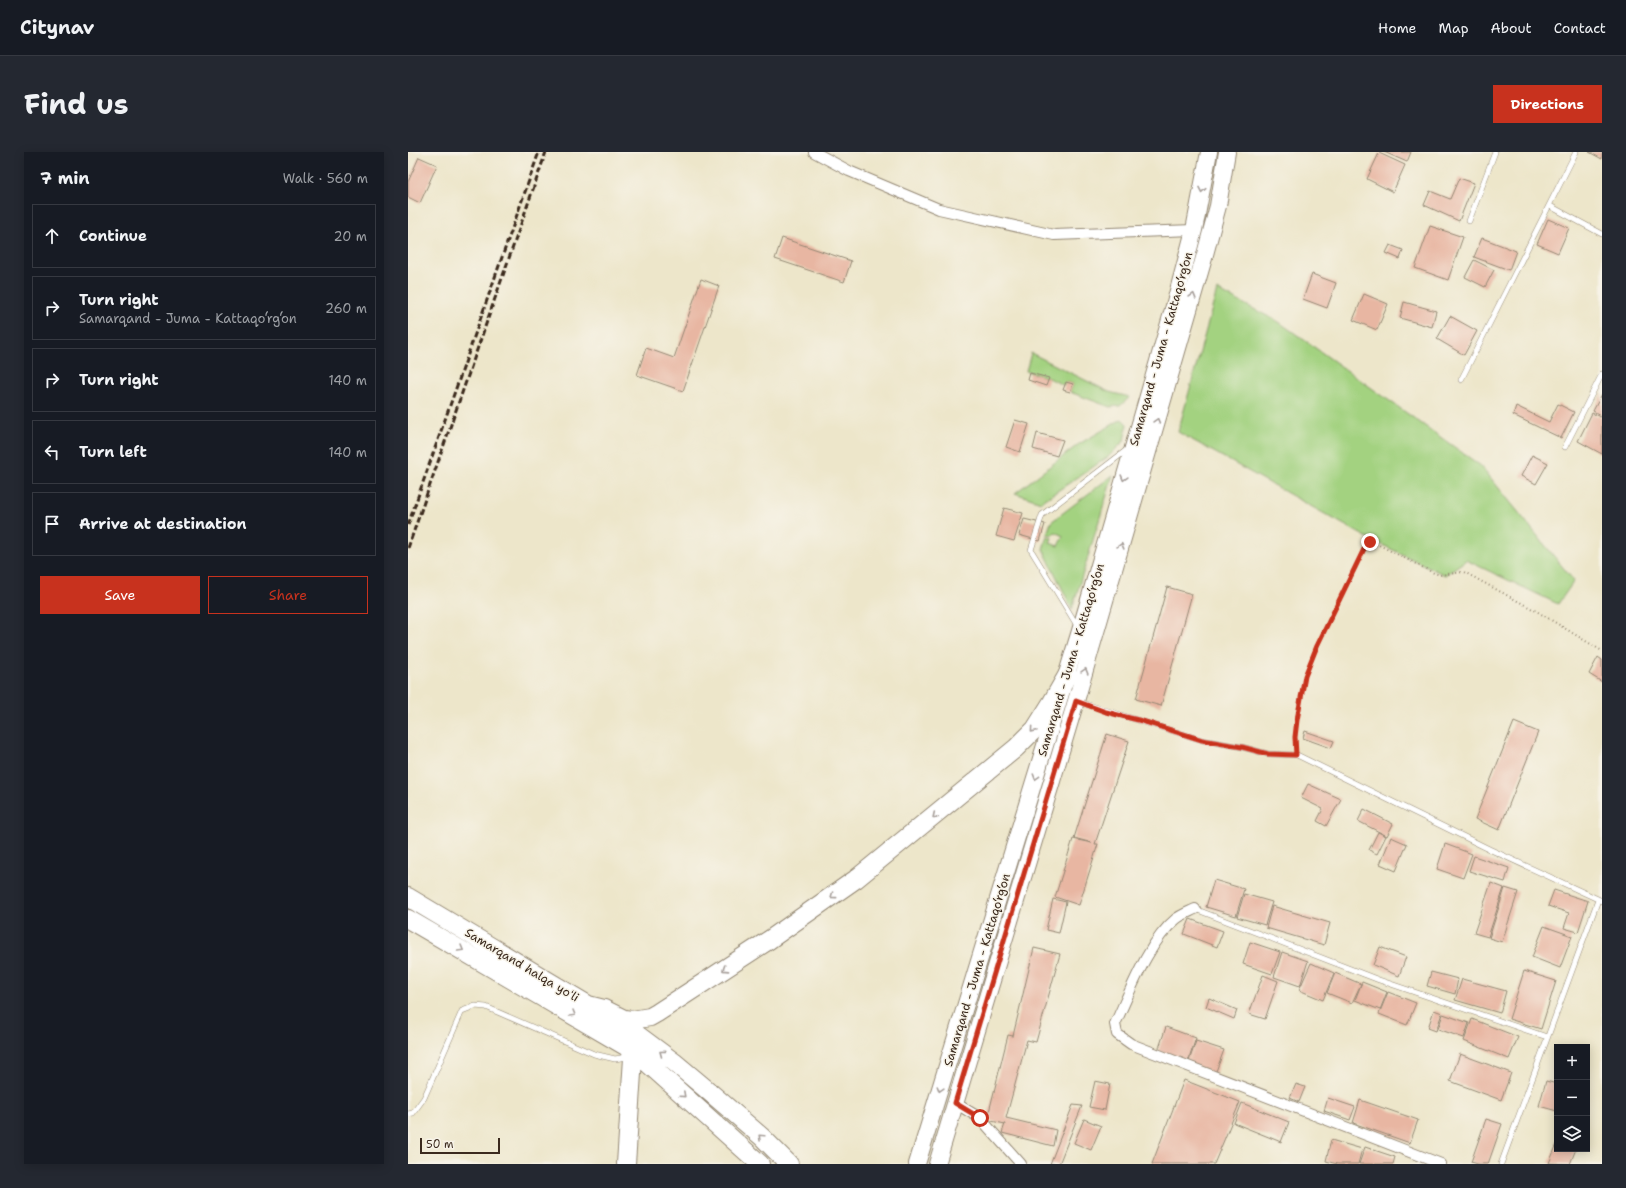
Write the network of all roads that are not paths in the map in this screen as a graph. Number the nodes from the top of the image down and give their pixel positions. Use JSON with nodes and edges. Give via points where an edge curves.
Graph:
{"nodes":[{"id":1,"x":814,"y":152,"type":"edge"},
{"id":2,"x":1209,"y":152,"type":"edge"},
{"id":3,"x":1228,"y":152,"type":"edge"},
{"id":4,"x":1495,"y":152,"type":"edge"},
{"id":5,"x":1576,"y":152,"type":"edge"},
{"id":6,"x":1550,"y":206,"type":"junction"},
{"id":7,"x":1469,"y":220,"type":"dead end"},
{"id":8,"x":1194,"y":230,"type":"junction"},
{"id":9,"x":1602,"y":234,"type":"edge"},
{"id":10,"x":1602,"y":374,"type":"edge"},
{"id":11,"x":1460,"y":380,"type":"dead end"},
{"id":12,"x":1134,"y":445,"type":"junction"},
{"id":13,"x":1565,"y":447,"type":"dead end"},
{"id":14,"x":1080,"y":631,"type":"junction"},
{"id":15,"x":1068,"y":674,"type":"junction"},
{"id":16,"x":1076,"y":701,"type":"junction"},
{"id":17,"x":408,"y":897,"type":"edge"},
{"id":18,"x":1600,"y":900,"type":"edge"},
{"id":19,"x":1195,"y":908,"type":"joint"},
{"id":20,"x":408,"y":919,"type":"edge"},
{"id":21,"x":588,"y":1005,"type":"junction"},
{"id":22,"x":635,"y":1033,"type":"junction"},
{"id":23,"x":1547,"y":1037,"type":"junction"},
{"id":24,"x":630,"y":1054,"type":"junction"},
{"id":25,"x":955,"y":1103,"type":"junction"},
{"id":26,"x":408,"y":1114,"type":"edge"},
{"id":27,"x":626,"y":1164,"type":"edge"},
{"id":28,"x":760,"y":1164,"type":"edge"},
{"id":29,"x":789,"y":1164,"type":"edge"},
{"id":30,"x":917,"y":1164,"type":"edge"},
{"id":31,"x":937,"y":1164,"type":"edge"},
{"id":32,"x":1021,"y":1164,"type":"edge"},
{"id":33,"x":1441,"y":1164,"type":"edge"},
{"id":34,"x":1501,"y":1164,"type":"edge"}],
"edges":[{"from":1,"to":8,"type":"street","via":[[849,171],[939,209],[1054,235]]},
{"from":2,"to":8,"type":"main road","name":"Samarqand - Juma - Kattaqo‘rg‘on","one_way":true},
{"from":16,"to":3,"type":"main road","name":"Samarqand - Juma - Kattaqo‘rg‘on","one_way":true,"via":[[1204,258],[1218,206]]},
{"from":4,"to":7,"type":"lane"},
{"from":5,"to":6,"type":"lane"},
{"from":6,"to":9,"type":"lane"},
{"from":6,"to":11,"type":"lane"},
{"from":8,"to":12,"type":"main road","name":"Samarqand - Juma - Kattaqo‘rg‘on"},
{"from":10,"to":13,"type":"lane"},
{"from":12,"to":14,"type":"main road","name":"Samarqand - Juma - Kattaqo‘rg‘on","one_way":true},
{"from":12,"to":14,"type":"lane","via":[[1042,515],[1031,550]]},
{"from":14,"to":15,"type":"main road","name":"Samarqand - Juma - Kattaqo‘rg‘on"},
{"from":15,"to":21,"type":"highway","one_way":true,"via":[[1035,728],[1016,748],[856,879],[814,910],[650,1017],[624,1019],[604,1009]]},
{"from":15,"to":30,"type":"main road","name":"Samarqand - Juma - Kattaqo‘rg‘on","one_way":true},
{"from":16,"to":18,"type":"lane","via":[[1202,740],[1268,754],[1296,755]]},
{"from":16,"to":25,"type":"main road","name":"Samarqand - Juma - Kattaqo‘rg‘on"},
{"from":17,"to":21,"type":"highway","name":"Samarqand halqa yoʻli"},
{"from":18,"to":23,"type":"lane"},
{"from":19,"to":23,"type":"lane","via":[[1379,980]]},
{"from":19,"to":33,"type":"street","via":[[1176,919],[1150,952],[1115,1024],[1116,1034],[1131,1044]]},
{"from":20,"to":24,"type":"highway","name":"Samarqand halqa yoʻli","one_way":true,"via":[[610,1036]]},
{"from":21,"to":22,"type":"highway","name":"Samarqand halqa yoʻli"},
{"from":22,"to":24,"type":"highway"},
{"from":29,"to":22,"type":"highway","name":"Samarqand halqa yoʻli","one_way":true,"via":[[705,1088]]},
{"from":23,"to":34,"type":"lane"},
{"from":24,"to":26,"type":"lane","via":[[615,1059],[594,1054],[486,1007],[475,1006],[462,1011],[424,1098],[413,1113]]},
{"from":24,"to":27,"type":"highway"},
{"from":24,"to":28,"type":"highway","one_way":true},
{"from":25,"to":31,"type":"main road","name":"Samarqand - Juma - Kattaqo‘rg‘on"},
{"from":25,"to":32,"type":"street","via":[[980,1118]]}]}
